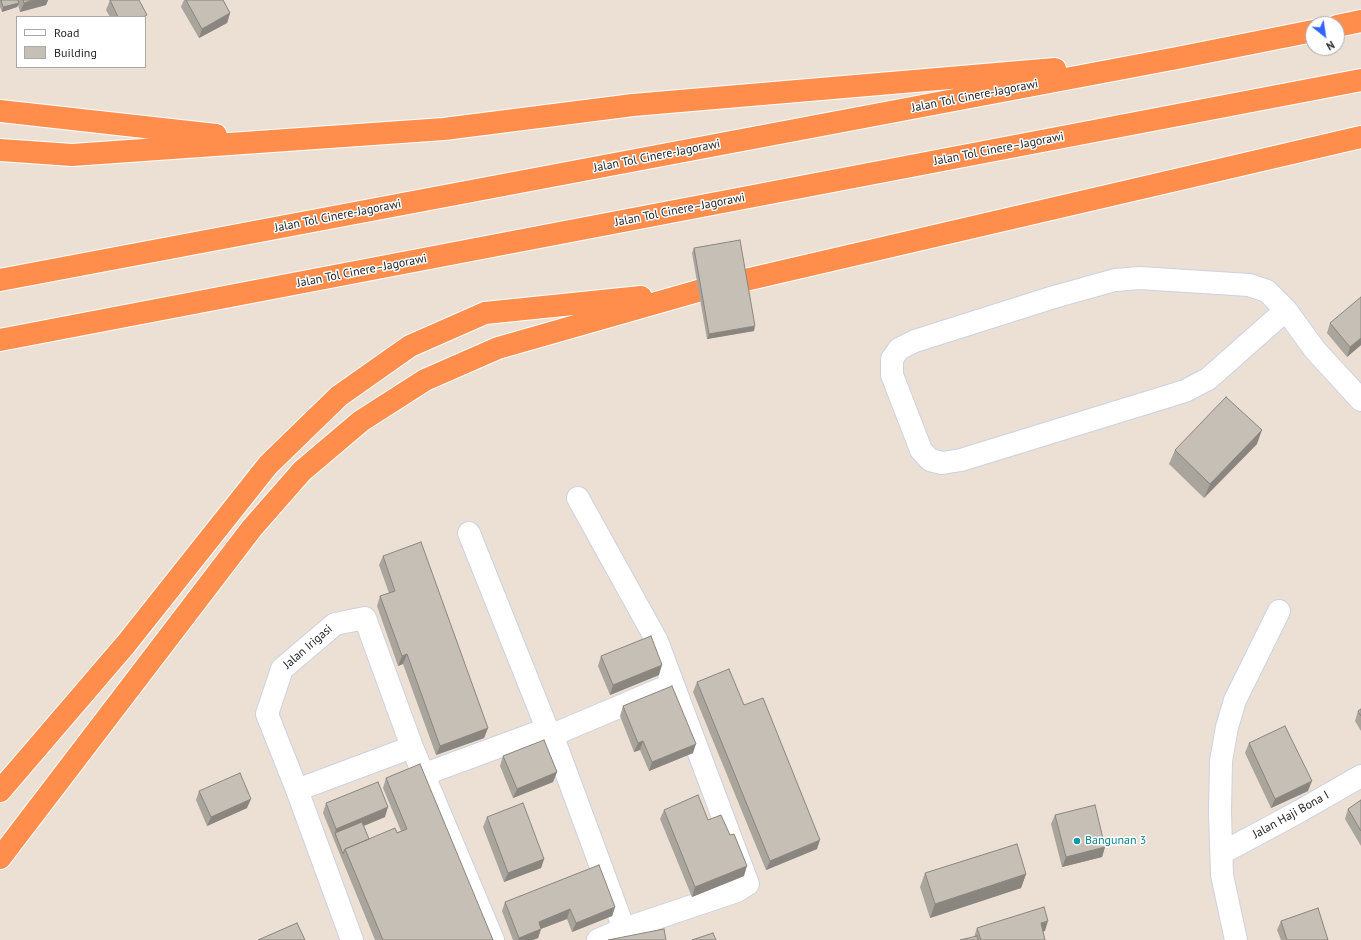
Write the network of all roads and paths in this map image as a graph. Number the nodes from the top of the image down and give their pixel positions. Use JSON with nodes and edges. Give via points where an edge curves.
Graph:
{"nodes":[{"id":1,"x":1361,"y":21,"type":"edge"},
{"id":2,"x":1345,"y":24,"type":"edge"},
{"id":3,"x":1305,"y":33,"type":"edge"},
{"id":4,"x":1177,"y":58,"type":"junction"},
{"id":5,"x":1361,"y":80,"type":"edge"},
{"id":6,"x":0,"y":111,"type":"edge"},
{"id":7,"x":1361,"y":137,"type":"edge"},
{"id":8,"x":271,"y":140,"type":"junction"},
{"id":9,"x":0,"y":150,"type":"edge"},
{"id":10,"x":0,"y":280,"type":"edge"},
{"id":11,"x":698,"y":291,"type":"junction"},
{"id":12,"x":1286,"y":310,"type":"junction"},
{"id":13,"x":0,"y":340,"type":"edge"},
{"id":14,"x":1361,"y":400,"type":"edge"},
{"id":15,"x":578,"y":498,"type":"dead end"},
{"id":16,"x":468,"y":533,"type":"dead end"},
{"id":17,"x":1279,"y":611,"type":"dead end"},
{"id":18,"x":673,"y":684,"type":"junction"},
{"id":19,"x":550,"y":736,"type":"junction"},
{"id":20,"x":412,"y":747,"type":"junction"},
{"id":21,"x":425,"y":774,"type":"junction"},
{"id":22,"x":1361,"y":776,"type":"edge"},
{"id":23,"x":297,"y":790,"type":"junction"},
{"id":24,"x":0,"y":791,"type":"edge"},
{"id":25,"x":1222,"y":853,"type":"junction"},
{"id":26,"x":0,"y":858,"type":"edge"},
{"id":27,"x":624,"y":929,"type":"junction"},
{"id":28,"x":352,"y":940,"type":"edge"},
{"id":29,"x":493,"y":940,"type":"edge"},
{"id":30,"x":598,"y":940,"type":"edge"},
{"id":31,"x":1236,"y":940,"type":"edge"}],
"edges":[{"from":1,"to":2,"type":"highway"},
{"from":3,"to":4,"type":"highway","name":"Jalan Tol Cinere-Jagorawi"},
{"from":4,"to":8,"type":"highway","via":[[633,105],[444,129]]},
{"from":4,"to":10,"type":"highway","name":"Jalan Tol Cinere-Jagorawi"},
{"from":5,"to":13,"type":"highway","name":"Jalan Tol Cinere–Jagorawi"},
{"from":6,"to":8,"type":"highway"},
{"from":7,"to":11,"type":"highway"},
{"from":8,"to":9,"type":"highway","via":[[72,155]]},
{"from":11,"to":24,"type":"highway","via":[[485,312],[410,346],[339,396],[268,465],[126,644]]},
{"from":11,"to":26,"type":"highway","via":[[498,348],[425,380],[361,421],[302,471],[252,528]]},
{"from":12,"to":12,"type":"street","via":[[1267,291],[1249,285],[1140,278],[1115,280],[1054,296],[915,341],[900,349],[892,359],[892,375],[921,450],[930,460],[942,463],[960,460],[1185,391],[1208,379]]},
{"from":12,"to":14,"type":"street","via":[[1315,350]]},
{"from":15,"to":18,"type":"street","via":[[657,641]]},
{"from":16,"to":19,"type":"street"},
{"from":17,"to":25,"type":"street","via":[[1235,700],[1227,727],[1221,761]]},
{"from":18,"to":19,"type":"street"},
{"from":18,"to":27,"type":"street","via":[[748,884],[737,891]]},
{"from":19,"to":21,"type":"street","via":[[536,734]]},
{"from":19,"to":27,"type":"street","via":[[556,744]]},
{"from":20,"to":21,"type":"street"},
{"from":20,"to":23,"type":"street"},
{"from":20,"to":23,"type":"street","name":"Jalan Irigasi","via":[[365,618],[335,624],[282,669],[267,714]]},
{"from":21,"to":29,"type":"street"},
{"from":22,"to":25,"type":"street","name":"Jalan Haji Bona I"},
{"from":23,"to":28,"type":"street","name":"Jalan Irigasi"},
{"from":25,"to":31,"type":"street","via":[[1222,875]]},
{"from":27,"to":30,"type":"street"}]}
